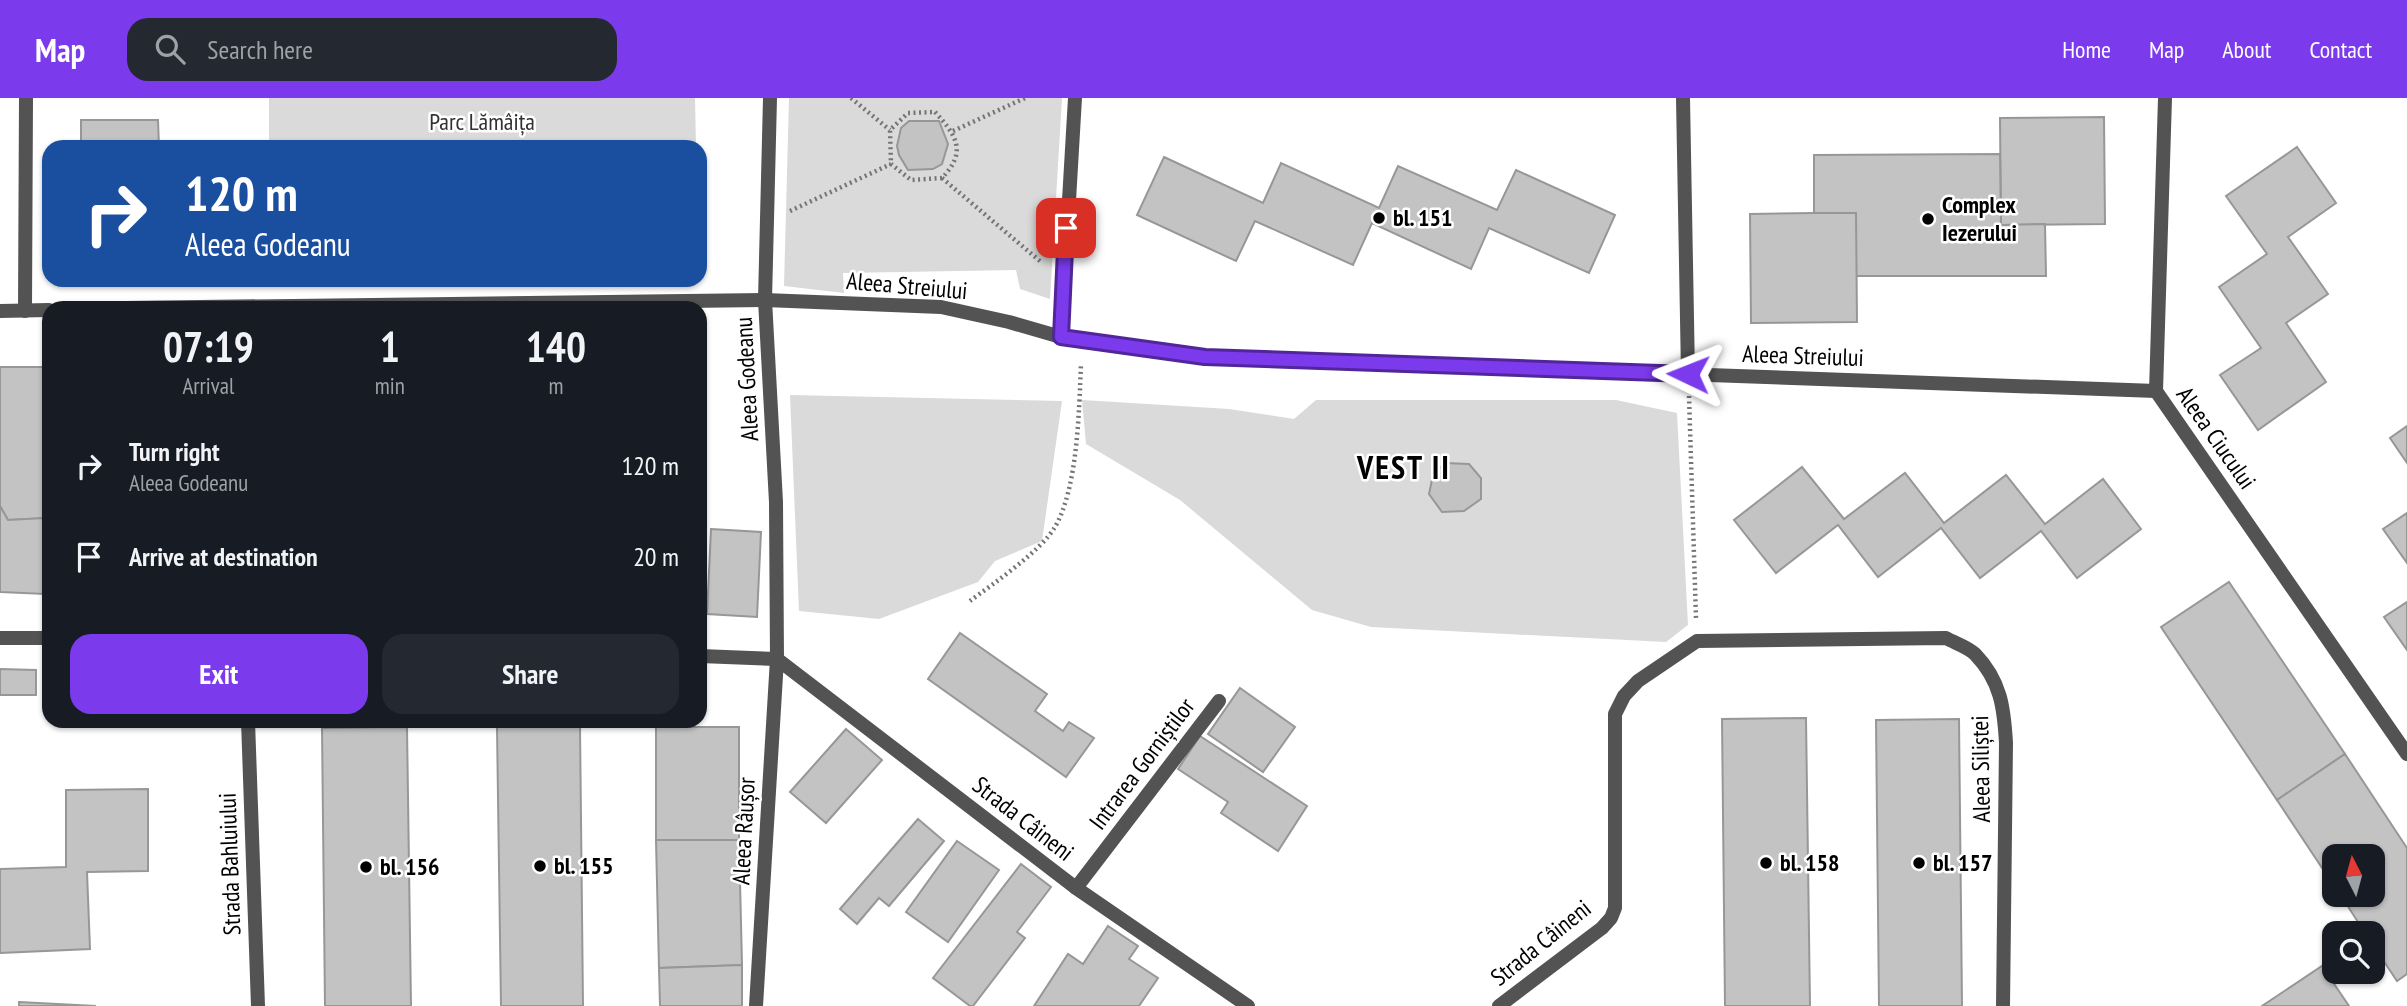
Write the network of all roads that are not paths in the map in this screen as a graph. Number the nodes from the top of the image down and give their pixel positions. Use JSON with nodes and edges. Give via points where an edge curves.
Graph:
{"nodes":[{"id":1,"x":26,"y":98,"type":"edge"},
{"id":2,"x":770,"y":98,"type":"edge"},
{"id":3,"x":1075,"y":98,"type":"edge"},
{"id":4,"x":1683,"y":98,"type":"edge"},
{"id":5,"x":2165,"y":98,"type":"edge"},
{"id":6,"x":765,"y":300,"type":"junction"},
{"id":7,"x":690,"y":301,"type":"edge"},
{"id":8,"x":25,"y":310,"type":"junction"},
{"id":9,"x":42,"y":310,"type":"edge"},
{"id":10,"x":0,"y":311,"type":"edge"},
{"id":11,"x":1061,"y":337,"type":"junction"},
{"id":12,"x":1688,"y":374,"type":"junction"},
{"id":13,"x":2156,"y":391,"type":"junction"},
{"id":14,"x":0,"y":638,"type":"edge"},
{"id":15,"x":42,"y":638,"type":"edge"},
{"id":16,"x":707,"y":656,"type":"edge"},
{"id":17,"x":777,"y":659,"type":"junction"},
{"id":18,"x":1219,"y":701,"type":"dead end"},
{"id":19,"x":248,"y":728,"type":"edge"},
{"id":20,"x":2406,"y":752,"type":"edge"},
{"id":21,"x":1614,"y":791,"type":"joint"},
{"id":22,"x":1076,"y":888,"type":"junction"},
{"id":23,"x":258,"y":1006,"type":"edge"},
{"id":24,"x":756,"y":1006,"type":"edge"},
{"id":25,"x":1248,"y":1006,"type":"edge"},
{"id":26,"x":1499,"y":1006,"type":"edge"},
{"id":27,"x":2003,"y":1006,"type":"edge"}],
"edges":[{"from":1,"to":8,"type":"street"},
{"from":2,"to":6,"type":"street","name":"Aleea Godeanu"},
{"from":3,"to":11,"type":"street"},
{"from":4,"to":12,"type":"street"},
{"from":5,"to":13,"type":"street","name":"Aleea Ciucului"},
{"from":6,"to":7,"type":"street","name":"Aleea Streiului"},
{"from":6,"to":11,"type":"street","name":"Aleea Streiului","via":[[941,307]]},
{"from":6,"to":17,"type":"street","name":"Aleea Godeanu","via":[[776,502]]},
{"from":8,"to":9,"type":"street"},
{"from":8,"to":10,"type":"street"},
{"from":11,"to":12,"type":"street","name":"Aleea Streiului","via":[[1205,357]]},
{"from":12,"to":13,"type":"street","name":"Aleea Streiului"},
{"from":13,"to":20,"type":"street","name":"Aleea Ciucului"},
{"from":14,"to":15,"type":"street"},
{"from":16,"to":17,"type":"street"},
{"from":17,"to":22,"type":"street","name":"Strada Câineni"},
{"from":17,"to":24,"type":"street","name":"Aleea Râușor"},
{"from":18,"to":22,"type":"street","name":"Intrarea Gorniștilor"},
{"from":19,"to":23,"type":"street","name":"Strada Bahluiului"},
{"from":21,"to":26,"type":"street","name":"Strada Câineni","via":[[1615,908],[1611,918]]},
{"from":21,"to":27,"type":"street","name":"Aleea Siliștei","via":[[1615,714],[1624,696],[1638,681],[1697,641],[1946,638],[1974,652],[1993,678],[2004,707]]},
{"from":22,"to":25,"type":"street","name":"Strada Câineni"}]}
